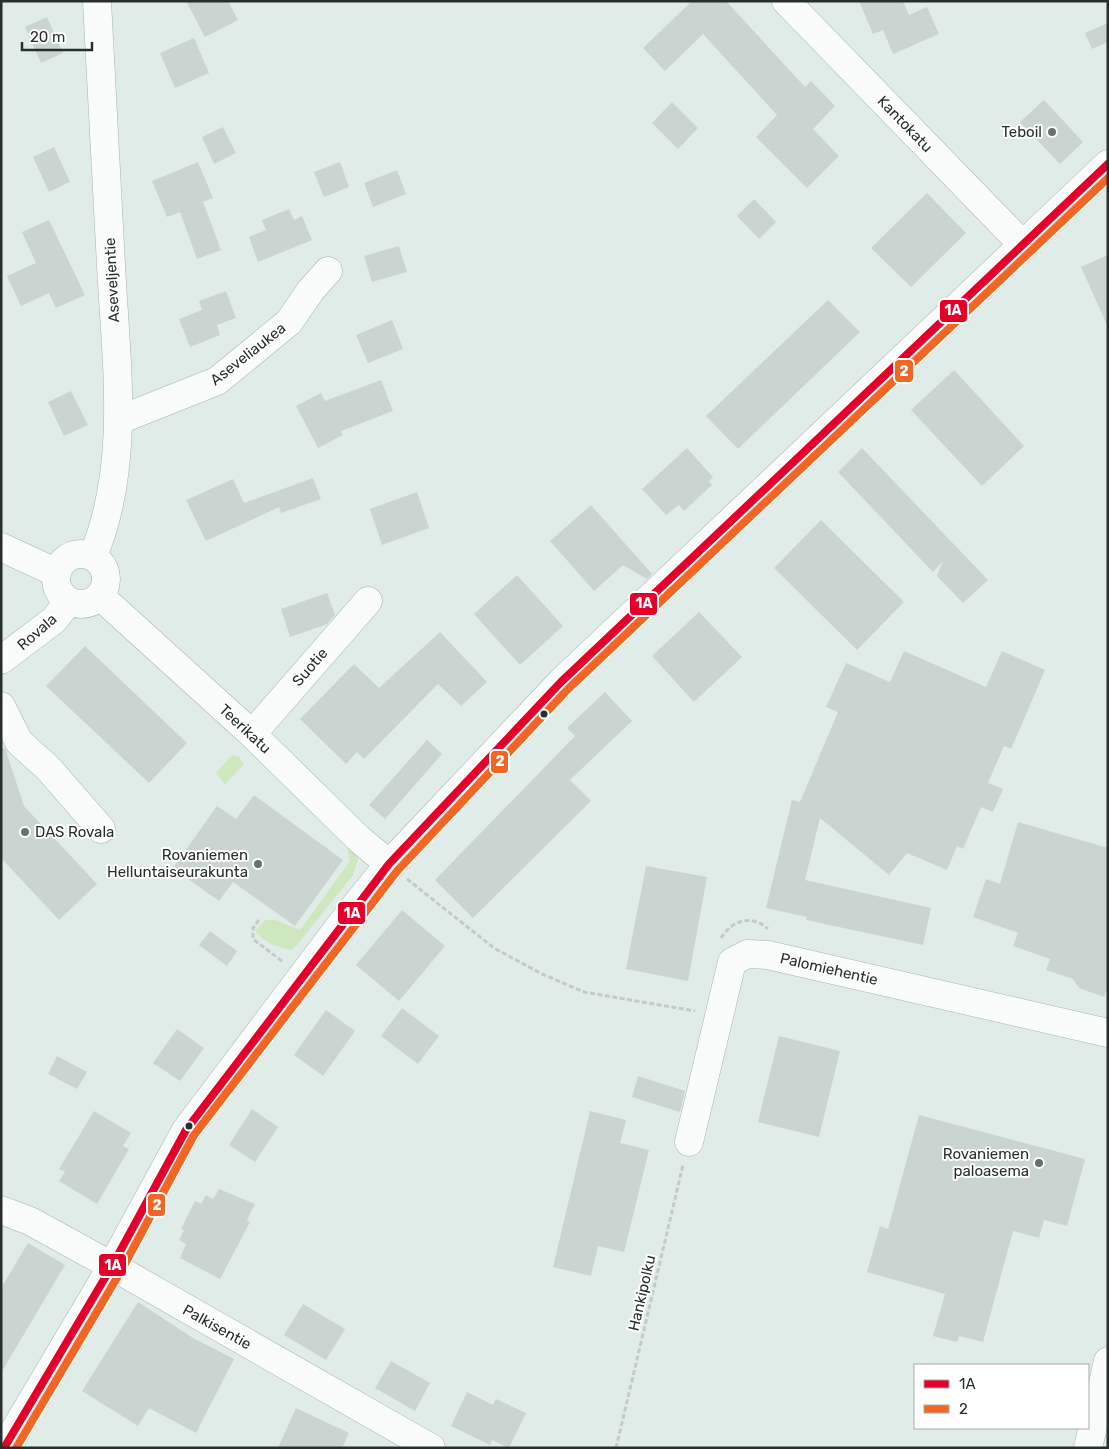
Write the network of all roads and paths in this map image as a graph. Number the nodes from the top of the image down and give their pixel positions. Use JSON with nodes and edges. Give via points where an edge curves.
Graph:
{"nodes":[{"id":1,"x":97,"y":1,"type":"edge"},
{"id":2,"x":786,"y":1,"type":"edge"},
{"id":3,"x":1108,"y":164,"type":"edge"},
{"id":4,"x":1024,"y":246,"type":"junction"},
{"id":5,"x":328,"y":271,"type":"dead end"},
{"id":6,"x":119,"y":420,"type":"junction"},
{"id":7,"x":1,"y":546,"type":"edge"},
{"id":8,"x":93,"y":556,"type":"junction"},
{"id":9,"x":57,"y":573,"type":"junction"},
{"id":10,"x":100,"y":596,"type":"junction"},
{"id":11,"x":69,"y":601,"type":"junction"},
{"id":12,"x":368,"y":601,"type":"dead end"},
{"id":13,"x":1,"y":660,"type":"edge"},
{"id":14,"x":1,"y":706,"type":"edge"},
{"id":15,"x":252,"y":734,"type":"junction"},
{"id":16,"x":101,"y":828,"type":"dead end"},
{"id":17,"x":389,"y":864,"type":"junction"},
{"id":18,"x":259,"y":920,"type":"dead end"},
{"id":19,"x":290,"y":968,"type":"dead end"},
{"id":20,"x":719,"y":1017,"type":"junction"},
{"id":21,"x":1108,"y":1033,"type":"edge"},
{"id":22,"x":689,"y":1142,"type":"joint"},
{"id":23,"x":1,"y":1210,"type":"edge"},
{"id":24,"x":112,"y":1266,"type":"junction"},
{"id":25,"x":1108,"y":1361,"type":"edge"},
{"id":26,"x":4,"y":1448,"type":"edge"},
{"id":27,"x":431,"y":1448,"type":"edge"},
{"id":28,"x":616,"y":1448,"type":"edge"},
{"id":29,"x":1088,"y":1448,"type":"edge"}],
"edges":[{"from":1,"to":6,"type":"street","name":"Aseveljentie"},
{"from":2,"to":4,"type":"street","name":"Kantokatu"},
{"from":3,"to":4,"type":"street"},
{"from":4,"to":17,"type":"street","via":[[560,682]]},
{"from":5,"to":6,"type":"street","name":"Aseveliaukea","via":[[289,322],[217,382]]},
{"from":6,"to":8,"type":"street","name":"Aseveljentie","via":[[111,493]]},
{"from":7,"to":9,"type":"street"},
{"from":8,"to":9,"type":"street","via":[[70,556]]},
{"from":8,"to":10,"type":"street","via":[[106,574]]},
{"from":9,"to":11,"type":"street","via":[[58,589]]},
{"from":10,"to":11,"type":"street","via":[[89,603]]},
{"from":10,"to":15,"type":"street","name":"Teerikatu"},
{"from":11,"to":13,"type":"street","name":"Rovala","via":[[54,620]]},
{"from":12,"to":15,"type":"street","name":"Suotie"},
{"from":14,"to":16,"type":"street","via":[[19,742],[48,768]]},
{"from":15,"to":17,"type":"street","name":"Teerikatu","via":[[359,839]]},
{"from":17,"to":20,"type":"path","via":[[494,948],[542,974],[584,992]]},
{"from":17,"to":24,"type":"street","via":[[186,1130]]},
{"from":18,"to":19,"type":"path","via":[[253,928],[253,939]]},
{"from":20,"to":21,"type":"street","name":"Palomiehentie","via":[[732,962],[747,954],[768,955]]},
{"from":20,"to":22,"type":"street","name":"Palomiehentie"},
{"from":22,"to":28,"type":"path","name":"Hankipolku"},
{"from":23,"to":24,"type":"street","name":"Palkisentie","via":[[30,1221]]},
{"from":24,"to":26,"type":"street"},
{"from":24,"to":27,"type":"street","name":"Palkisentie"},
{"from":25,"to":29,"type":"street"}]}
